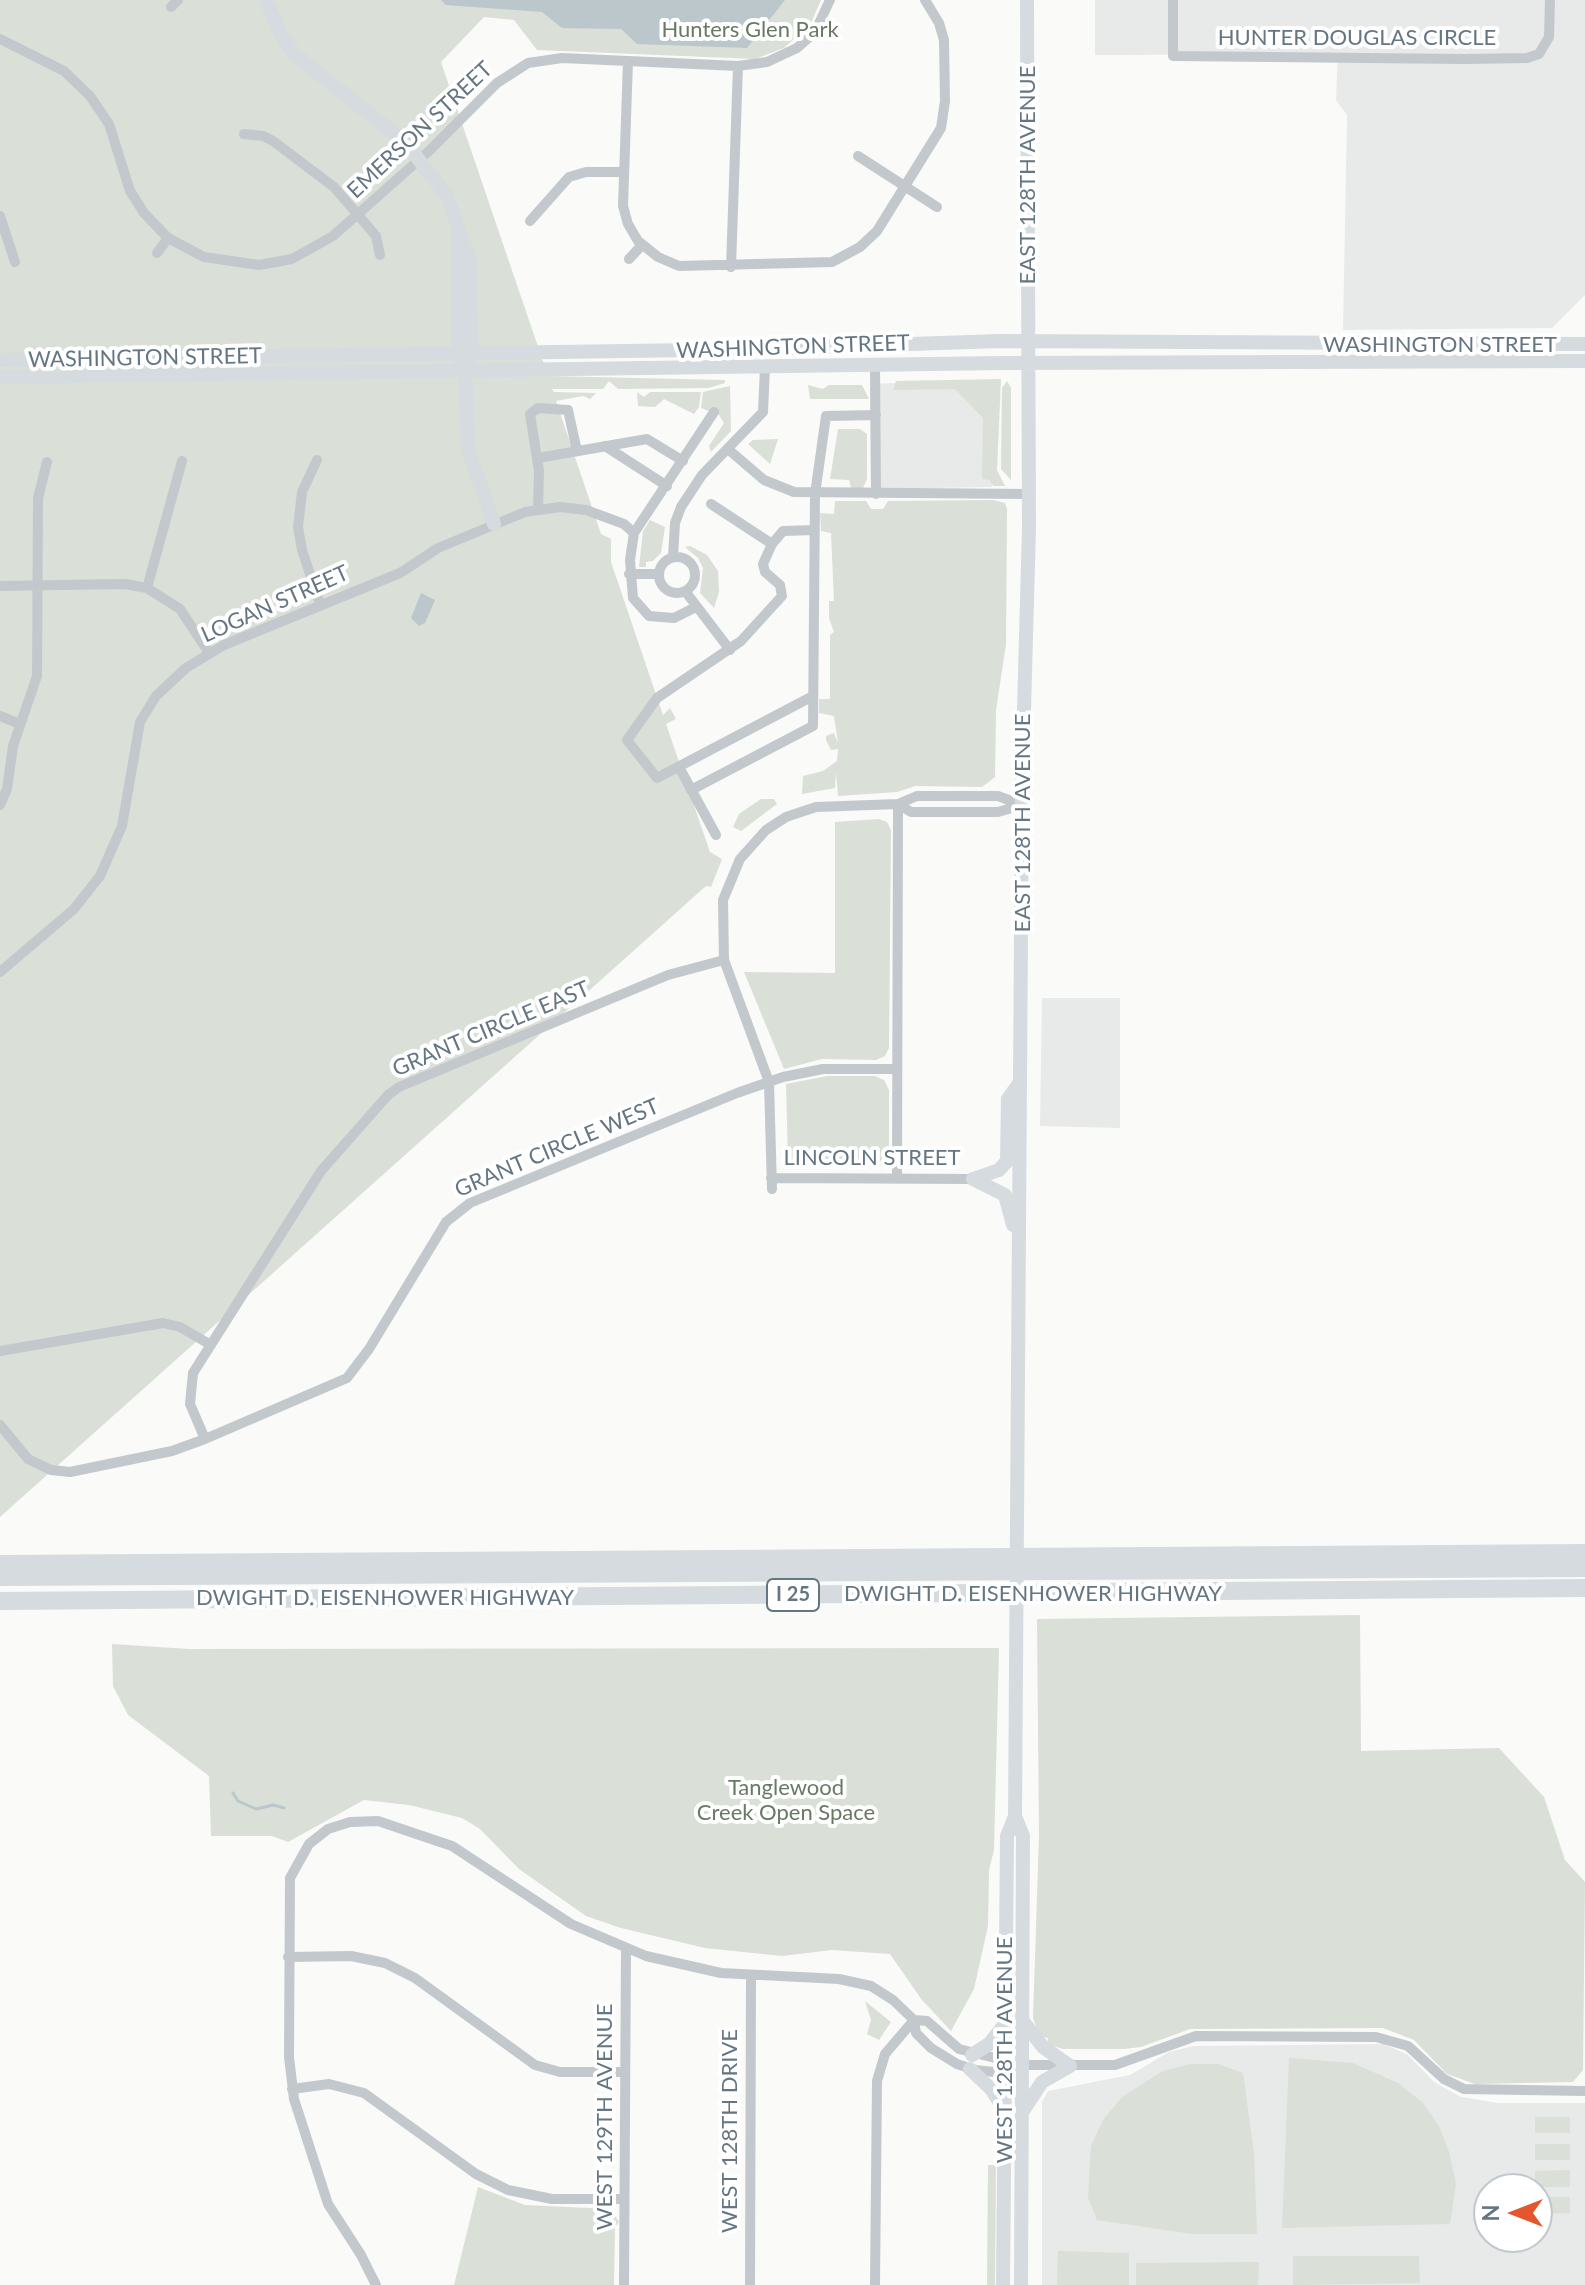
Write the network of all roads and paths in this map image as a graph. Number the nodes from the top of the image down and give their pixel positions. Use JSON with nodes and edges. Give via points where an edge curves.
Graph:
{"nodes":[{"id":1,"x":266,"y":0,"type":"edge"},
{"id":2,"x":830,"y":0,"type":"edge"},
{"id":3,"x":925,"y":0,"type":"edge"},
{"id":4,"x":1027,"y":0,"type":"edge"},
{"id":5,"x":1173,"y":0,"type":"edge"},
{"id":6,"x":1550,"y":0,"type":"edge"},
{"id":7,"x":0,"y":39,"type":"edge"},
{"id":8,"x":628,"y":61,"type":"junction"},
{"id":9,"x":738,"y":66,"type":"junction"},
{"id":10,"x":244,"y":134,"type":"dead end"},
{"id":11,"x":858,"y":156,"type":"dead end"},
{"id":12,"x":420,"y":159,"type":"junction"},
{"id":13,"x":624,"y":172,"type":"junction"},
{"id":14,"x":905,"y":187,"type":"junction"},
{"id":15,"x":937,"y":207,"type":"dead end"},
{"id":16,"x":358,"y":214,"type":"junction"},
{"id":17,"x":0,"y":216,"type":"edge"},
{"id":18,"x":530,"y":221,"type":"dead end"},
{"id":19,"x":168,"y":238,"type":"junction"},
{"id":20,"x":642,"y":245,"type":"junction"},
{"id":21,"x":157,"y":253,"type":"dead end"},
{"id":22,"x":380,"y":255,"type":"dead end"},
{"id":23,"x":629,"y":259,"type":"dead end"},
{"id":24,"x":15,"y":262,"type":"dead end"},
{"id":25,"x":731,"y":267,"type":"junction"},
{"id":26,"x":1029,"y":341,"type":"junction"},
{"id":27,"x":1585,"y":344,"type":"edge"},
{"id":28,"x":765,"y":349,"type":"junction"},
{"id":29,"x":465,"y":354,"type":"junction"},
{"id":30,"x":0,"y":360,"type":"edge"},
{"id":31,"x":1585,"y":361,"type":"edge"},
{"id":32,"x":1029,"y":363,"type":"junction"},
{"id":33,"x":875,"y":365,"type":"junction"},
{"id":34,"x":765,"y":367,"type":"junction"},
{"id":35,"x":465,"y":370,"type":"junction"},
{"id":36,"x":0,"y":377,"type":"edge"},
{"id":37,"x":714,"y":412,"type":"dead end"},
{"id":38,"x":876,"y":415,"type":"junction"},
{"id":39,"x":605,"y":446,"type":"junction"},
{"id":40,"x":729,"y":450,"type":"junction"},
{"id":41,"x":577,"y":451,"type":"junction"},
{"id":42,"x":538,"y":458,"type":"junction"},
{"id":43,"x":317,"y":460,"type":"dead end"},
{"id":44,"x":182,"y":461,"type":"dead end"},
{"id":45,"x":683,"y":461,"type":"junction"},
{"id":46,"x":47,"y":462,"type":"dead end"},
{"id":47,"x":667,"y":486,"type":"junction"},
{"id":48,"x":815,"y":494,"type":"junction"},
{"id":49,"x":876,"y":494,"type":"junction"},
{"id":50,"x":1029,"y":494,"type":"junction"},
{"id":51,"x":711,"y":504,"type":"dead end"},
{"id":52,"x":538,"y":509,"type":"junction"},
{"id":53,"x":494,"y":524,"type":"junction"},
{"id":54,"x":815,"y":530,"type":"junction"},
{"id":55,"x":634,"y":533,"type":"junction"},
{"id":56,"x":772,"y":544,"type":"junction"},
{"id":57,"x":673,"y":557,"type":"junction"},
{"id":58,"x":629,"y":574,"type":"junction"},
{"id":59,"x":659,"y":574,"type":"junction"},
{"id":60,"x":0,"y":586,"type":"edge"},
{"id":61,"x":38,"y":586,"type":"junction"},
{"id":62,"x":147,"y":588,"type":"junction"},
{"id":63,"x":685,"y":591,"type":"junction"},
{"id":64,"x":320,"y":604,"type":"junction"},
{"id":65,"x":696,"y":607,"type":"junction"},
{"id":66,"x":730,"y":650,"type":"junction"},
{"id":67,"x":209,"y":653,"type":"junction"},
{"id":68,"x":813,"y":696,"type":"junction"},
{"id":69,"x":0,"y":716,"type":"edge"},
{"id":70,"x":20,"y":724,"type":"junction"},
{"id":71,"x":679,"y":767,"type":"junction"},
{"id":72,"x":691,"y":790,"type":"junction"},
{"id":73,"x":898,"y":804,"type":"junction"},
{"id":74,"x":0,"y":805,"type":"edge"},
{"id":75,"x":1022,"y":805,"type":"junction"},
{"id":76,"x":716,"y":835,"type":"dead end"},
{"id":77,"x":724,"y":960,"type":"junction"},
{"id":78,"x":0,"y":972,"type":"edge"},
{"id":79,"x":897,"y":1069,"type":"junction"},
{"id":80,"x":769,"y":1082,"type":"junction"},
{"id":81,"x":1020,"y":1082,"type":"junction"},
{"id":82,"x":897,"y":1179,"type":"junction"},
{"id":83,"x":973,"y":1179,"type":"junction"},
{"id":84,"x":1019,"y":1257,"type":"junction"},
{"id":85,"x":211,"y":1345,"type":"junction"},
{"id":86,"x":0,"y":1351,"type":"edge"},
{"id":87,"x":0,"y":1425,"type":"edge"},
{"id":88,"x":205,"y":1439,"type":"junction"},
{"id":89,"x":1585,"y":1553,"type":"edge"},
{"id":90,"x":0,"y":1564,"type":"edge"},
{"id":91,"x":1585,"y":1568,"type":"edge"},
{"id":92,"x":0,"y":1577,"type":"edge"},
{"id":93,"x":1585,"y":1579,"type":"edge"},
{"id":94,"x":1585,"y":1588,"type":"edge"},
{"id":95,"x":0,"y":1590,"type":"edge"},
{"id":96,"x":0,"y":1601,"type":"edge"},
{"id":97,"x":1016,"y":1647,"type":"joint"},
{"id":98,"x":1015,"y":1816,"type":"junction"},
{"id":99,"x":626,"y":1949,"type":"junction"},
{"id":100,"x":288,"y":1957,"type":"junction"},
{"id":101,"x":751,"y":1976,"type":"junction"},
{"id":102,"x":914,"y":2020,"type":"junction"},
{"id":103,"x":1022,"y":2020,"type":"junction"},
{"id":104,"x":1005,"y":2024,"type":"junction"},
{"id":105,"x":971,"y":2062,"type":"junction"},
{"id":106,"x":1005,"y":2065,"type":"junction"},
{"id":107,"x":1022,"y":2065,"type":"junction"},
{"id":108,"x":1070,"y":2066,"type":"junction"},
{"id":109,"x":625,"y":2072,"type":"junction"},
{"id":110,"x":292,"y":2089,"type":"junction"},
{"id":111,"x":1585,"y":2091,"type":"edge"},
{"id":112,"x":1005,"y":2111,"type":"junction"},
{"id":113,"x":1022,"y":2114,"type":"junction"},
{"id":114,"x":624,"y":2199,"type":"junction"},
{"id":115,"x":376,"y":2285,"type":"edge"},
{"id":116,"x":624,"y":2285,"type":"edge"},
{"id":117,"x":750,"y":2285,"type":"edge"},
{"id":118,"x":875,"y":2285,"type":"edge"},
{"id":119,"x":1003,"y":2285,"type":"edge"},
{"id":120,"x":1021,"y":2285,"type":"edge"}],
"edges":[{"from":1,"to":12,"type":"main road","via":[[280,33],[309,70]]},
{"from":2,"to":9,"type":"street","name":"EMERSON STREET","via":[[823,20],[797,48],[767,62]]},
{"from":3,"to":14,"type":"street","via":[[944,40],[944,110],[937,138]]},
{"from":4,"to":26,"type":"main road","name":"EAST 128TH AVENUE"},
{"from":5,"to":6,"type":"street","name":"HUNTER DOUGLAS CIRCLE","via":[[1173,56],[1464,59],[1539,54],[1549,37]]},
{"from":7,"to":19,"type":"street","name":"EMERSON STREET","via":[[64,71],[90,96],[109,124],[135,201]]},
{"from":8,"to":9,"type":"street","name":"EMERSON STREET"},
{"from":8,"to":12,"type":"street","name":"EMERSON STREET","via":[[562,58],[528,63],[497,83]]},
{"from":8,"to":13,"type":"street"},
{"from":9,"to":25,"type":"street"},
{"from":10,"to":16,"type":"street","via":[[273,141],[334,187]]},
{"from":11,"to":14,"type":"street"},
{"from":12,"to":16,"type":"street","name":"EMERSON STREET"},
{"from":12,"to":29,"type":"main road","via":[[447,196],[470,261]]},
{"from":13,"to":18,"type":"street","via":[[569,177]]},
{"from":13,"to":20,"type":"street","via":[[625,216]]},
{"from":14,"to":15,"type":"street"},
{"from":14,"to":25,"type":"street","via":[[877,231],[841,259]]},
{"from":16,"to":19,"type":"street","name":"EMERSON STREET","via":[[320,246],[271,265],[224,263]]},
{"from":16,"to":22,"type":"street","via":[[376,236]]},
{"from":17,"to":24,"type":"street"},
{"from":19,"to":21,"type":"street"},
{"from":20,"to":23,"type":"street"},
{"from":20,"to":25,"type":"street","via":[[679,266]]},
{"from":26,"to":27,"type":"main road","name":"WASHINGTON STREET"},
{"from":26,"to":28,"type":"main road","name":"WASHINGTON STREET"},
{"from":26,"to":32,"type":"main road","name":"EAST 128TH AVENUE"},
{"from":28,"to":29,"type":"main road","name":"WASHINGTON STREET"},
{"from":28,"to":34,"type":"main road"},
{"from":29,"to":30,"type":"main road","name":"WASHINGTON STREET"},
{"from":29,"to":35,"type":"main road"},
{"from":31,"to":32,"type":"main road","name":"WASHINGTON STREET"},
{"from":32,"to":33,"type":"main road","name":"WASHINGTON STREET"},
{"from":32,"to":50,"type":"main road","name":"EAST 128TH AVENUE"},
{"from":33,"to":34,"type":"main road","name":"WASHINGTON STREET"},
{"from":33,"to":38,"type":"street"},
{"from":34,"to":35,"type":"main road","name":"WASHINGTON STREET"},
{"from":34,"to":40,"type":"street","via":[[763,412]]},
{"from":35,"to":36,"type":"main road","name":"WASHINGTON STREET"},
{"from":35,"to":53,"type":"main road","via":[[468,449]]},
{"from":37,"to":45,"type":"street"},
{"from":38,"to":48,"type":"street","via":[[826,416]]},
{"from":38,"to":49,"type":"street"},
{"from":39,"to":41,"type":"street"},
{"from":39,"to":45,"type":"street","via":[[647,439]]},
{"from":39,"to":47,"type":"street"},
{"from":40,"to":48,"type":"street","via":[[778,487]]},
{"from":40,"to":57,"type":"street","via":[[702,475],[681,507]]},
{"from":41,"to":42,"type":"street"},
{"from":41,"to":42,"type":"street","via":[[568,410],[538,408],[530,414]]},
{"from":42,"to":52,"type":"street"},
{"from":43,"to":64,"type":"street","via":[[302,492],[298,527]]},
{"from":44,"to":62,"type":"street"},
{"from":45,"to":47,"type":"street"},
{"from":46,"to":61,"type":"street","via":[[38,498]]},
{"from":47,"to":55,"type":"street"},
{"from":48,"to":49,"type":"street"},
{"from":48,"to":54,"type":"street"},
{"from":49,"to":50,"type":"street"},
{"from":50,"to":75,"type":"main road","name":"EAST 128TH AVENUE"},
{"from":51,"to":56,"type":"street"},
{"from":52,"to":53,"type":"street","name":"LOGAN STREET"},
{"from":52,"to":55,"type":"street","name":"LOGAN STREET","via":[[586,510]]},
{"from":53,"to":64,"type":"street","name":"LOGAN STREET","via":[[438,548],[400,573]]},
{"from":54,"to":56,"type":"street","via":[[783,531]]},
{"from":54,"to":68,"type":"street"},
{"from":55,"to":58,"type":"street"},
{"from":56,"to":66,"type":"street","via":[[763,564],[782,596]]},
{"from":57,"to":59,"type":"street"},
{"from":57,"to":63,"type":"street","via":[[694,569]]},
{"from":58,"to":59,"type":"street"},
{"from":58,"to":65,"type":"street","via":[[633,598],[649,616],[674,618]]},
{"from":59,"to":63,"type":"street","via":[[665,589]]},
{"from":60,"to":61,"type":"street"},
{"from":61,"to":62,"type":"street"},
{"from":61,"to":70,"type":"street","via":[[37,676]]},
{"from":62,"to":67,"type":"street","via":[[180,609]]},
{"from":63,"to":65,"type":"street"},
{"from":64,"to":67,"type":"street","name":"LOGAN STREET"},
{"from":65,"to":66,"type":"street"},
{"from":66,"to":71,"type":"street","via":[[657,698],[627,740],[653,777]]},
{"from":67,"to":78,"type":"street","name":"LOGAN STREET","via":[[163,688],[140,722],[122,826],[100,876],[74,909]]},
{"from":68,"to":71,"type":"street"},
{"from":68,"to":72,"type":"street","via":[[813,726]]},
{"from":69,"to":70,"type":"street"},
{"from":70,"to":74,"type":"street"},
{"from":71,"to":72,"type":"street"},
{"from":72,"to":76,"type":"street"},
{"from":73,"to":75,"type":"street","via":[[926,812],[998,812]]},
{"from":73,"to":75,"type":"street","via":[[917,796],[998,796]]},
{"from":73,"to":77,"type":"street","via":[[816,807],[766,830],[740,859],[728,884],[723,900]]},
{"from":73,"to":79,"type":"street"},
{"from":75,"to":81,"type":"main road","name":"EAST 128TH AVENUE"},
{"from":77,"to":80,"type":"street"},
{"from":77,"to":85,"type":"street","name":"GRANT CIRCLE EAST","via":[[668,975],[388,1095],[321,1171]]},
{"from":79,"to":80,"type":"street","name":"GRANT CIRCLE WEST","via":[[823,1069]]},
{"from":79,"to":82,"type":"street"},
{"from":80,"to":82,"type":"street","name":"LINCOLN STREET","via":[[772,1184]]},
{"from":80,"to":88,"type":"street","name":"GRANT CIRCLE WEST","via":[[458,1211],[347,1378]]},
{"from":81,"to":83,"type":"main road","via":[[1008,1099],[1007,1161],[999,1170]]},
{"from":81,"to":84,"type":"main road","name":"EAST 128TH AVENUE"},
{"from":82,"to":83,"type":"street","name":"LINCOLN STREET"},
{"from":83,"to":84,"type":"main road","via":[[1005,1195]]},
{"from":84,"to":97,"type":"main road","name":"EAST 128TH AVENUE"},
{"from":85,"to":86,"type":"street","via":[[163,1323]]},
{"from":85,"to":88,"type":"street","name":"GRANT CIRCLE EAST","via":[[193,1373],[190,1389],[190,1404]]},
{"from":87,"to":88,"type":"street","name":"GRANT CIRCLE WEST","via":[[28,1459],[70,1472]]},
{"from":89,"to":90,"type":"highway","name":"DWIGHT D. EISENHOWER HIGHWAY","number":"I 25"},
{"from":91,"to":92,"type":"highway"},
{"from":93,"to":95,"type":"highway"},
{"from":94,"to":96,"type":"highway","name":"DWIGHT D. EISENHOWER HIGHWAY","number":"I 25"},
{"from":97,"to":98,"type":"main road","name":"WEST 128TH AVENUE"},
{"from":98,"to":103,"type":"main road","name":"WEST 128TH AVENUE","via":[[1023,1836]]},
{"from":98,"to":104,"type":"main road","name":"WEST 128TH AVENUE","via":[[1007,1836]]},
{"from":99,"to":100,"type":"street","via":[[571,1924],[441,1841],[365,1820],[335,1826],[299,1856],[290,1878]]},
{"from":99,"to":101,"type":"street","via":[[690,1968]]},
{"from":99,"to":109,"type":"street","name":"WEST 129TH AVENUE"},
{"from":100,"to":109,"type":"street","via":[[351,1956],[385,1963],[415,1978],[535,2065],[560,2072]]},
{"from":100,"to":110,"type":"street"},
{"from":101,"to":102,"type":"street","via":[[854,1981],[886,1994]]},
{"from":101,"to":117,"type":"street","name":"WEST 128TH DRIVE"},
{"from":102,"to":105,"type":"street","via":[[927,2021]]},
{"from":102,"to":105,"type":"street","via":[[916,2033],[931,2048]]},
{"from":102,"to":118,"type":"street","via":[[885,2054],[877,2081]]},
{"from":103,"to":107,"type":"main road","name":"WEST 128TH AVENUE"},
{"from":103,"to":108,"type":"main road","via":[[1043,2047]]},
{"from":104,"to":105,"type":"main road"},
{"from":104,"to":106,"type":"main road","name":"WEST 128TH AVENUE"},
{"from":105,"to":106,"type":"street","via":[[995,2058]]},
{"from":105,"to":112,"type":"main road"},
{"from":106,"to":107,"type":"street"},
{"from":106,"to":112,"type":"main road","name":"WEST 128TH AVENUE"},
{"from":107,"to":108,"type":"street"},
{"from":107,"to":113,"type":"main road","name":"WEST 128TH AVENUE"},
{"from":108,"to":111,"type":"street","via":[[1123,2063],[1196,2036],[1376,2037],[1408,2046],[1444,2079],[1464,2089]]},
{"from":108,"to":113,"type":"main road","via":[[1042,2082]]},
{"from":109,"to":114,"type":"street","name":"WEST 129TH AVENUE"},
{"from":110,"to":114,"type":"street","via":[[329,2084],[364,2093],[476,2174],[508,2190],[552,2199]]},
{"from":110,"to":115,"type":"street","via":[[331,2210]]},
{"from":112,"to":119,"type":"main road","name":"WEST 128TH AVENUE"},
{"from":113,"to":120,"type":"main road","name":"WEST 128TH AVENUE"},
{"from":114,"to":116,"type":"street","name":"WEST 129TH AVENUE"}]}
